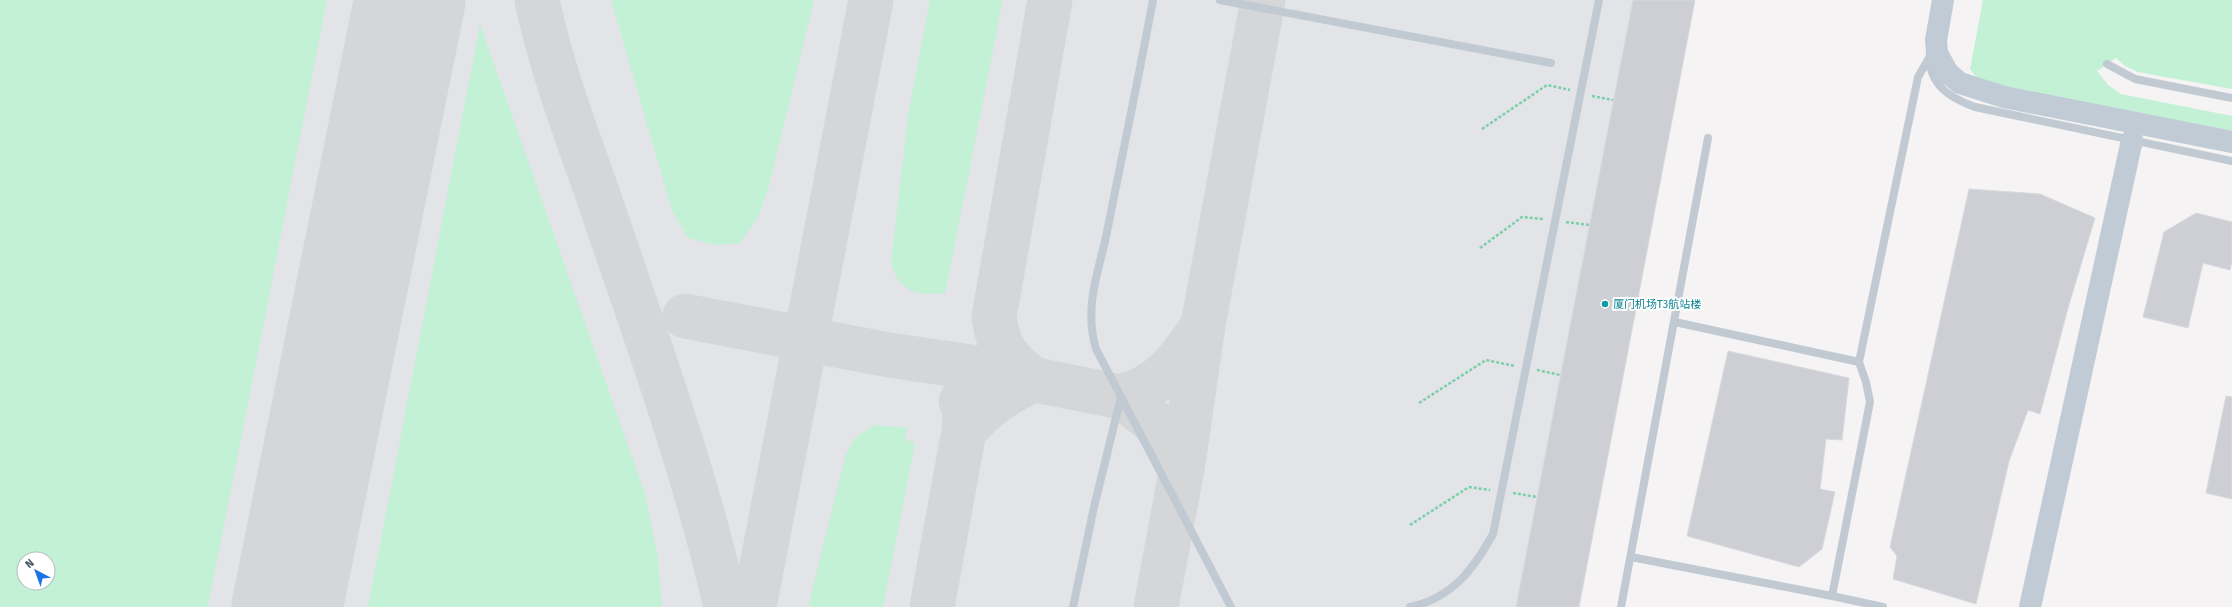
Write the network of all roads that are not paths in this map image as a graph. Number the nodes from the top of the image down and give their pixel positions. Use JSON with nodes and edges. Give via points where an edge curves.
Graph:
{"nodes":[{"id":1,"x":1153,"y":0,"type":"edge"},
{"id":2,"x":1220,"y":0,"type":"edge"},
{"id":3,"x":1599,"y":0,"type":"edge"},
{"id":4,"x":1937,"y":0,"type":"edge"},
{"id":5,"x":1943,"y":0,"type":"edge"},
{"id":6,"x":1929,"y":58,"type":"junction"},
{"id":7,"x":1551,"y":63,"type":"dead end"},
{"id":8,"x":2107,"y":64,"type":"dead end"},
{"id":9,"x":2232,"y":98,"type":"edge"},
{"id":10,"x":1708,"y":138,"type":"dead end"},
{"id":11,"x":2132,"y":140,"type":"junction"},
{"id":12,"x":2232,"y":142,"type":"edge"},
{"id":13,"x":2232,"y":161,"type":"edge"},
{"id":14,"x":1675,"y":322,"type":"junction"},
{"id":15,"x":1859,"y":362,"type":"junction"},
{"id":16,"x":1121,"y":397,"type":"junction"},
{"id":17,"x":1631,"y":556,"type":"junction"},
{"id":18,"x":1832,"y":596,"type":"junction"},
{"id":19,"x":1073,"y":607,"type":"edge"},
{"id":20,"x":1231,"y":607,"type":"edge"},
{"id":21,"x":1410,"y":607,"type":"edge"},
{"id":22,"x":1621,"y":607,"type":"edge"},
{"id":23,"x":1883,"y":607,"type":"edge"},
{"id":24,"x":2030,"y":607,"type":"edge"}],
"edges":[{"from":1,"to":16,"type":"lane","via":[[1108,229],[1090,303],[1091,330],[1096,349]]},
{"from":2,"to":7,"type":"lane"},
{"from":3,"to":21,"type":"lane","via":[[1493,534],[1478,562],[1456,585],[1428,603]]},
{"from":4,"to":6,"type":"lane","via":[[1930,36]]},
{"from":5,"to":12,"type":"main road","via":[[1936,40],[1937,53],[1948,73],[1960,83],[2004,97]]},
{"from":6,"to":11,"type":"lane","via":[[1930,68],[1941,88],[1949,96],[1963,103]]},
{"from":6,"to":15,"type":"lane","via":[[1918,78]]},
{"from":8,"to":9,"type":"lane","via":[[2135,79]]},
{"from":10,"to":14,"type":"lane"},
{"from":11,"to":13,"type":"lane"},
{"from":11,"to":24,"type":"main road"},
{"from":14,"to":15,"type":"lane"},
{"from":14,"to":17,"type":"lane"},
{"from":15,"to":18,"type":"lane","via":[[1870,402]]},
{"from":16,"to":19,"type":"lane","via":[[1094,506]]},
{"from":16,"to":20,"type":"lane"},
{"from":17,"to":18,"type":"lane"},
{"from":17,"to":22,"type":"lane"},
{"from":18,"to":23,"type":"lane"}]}
